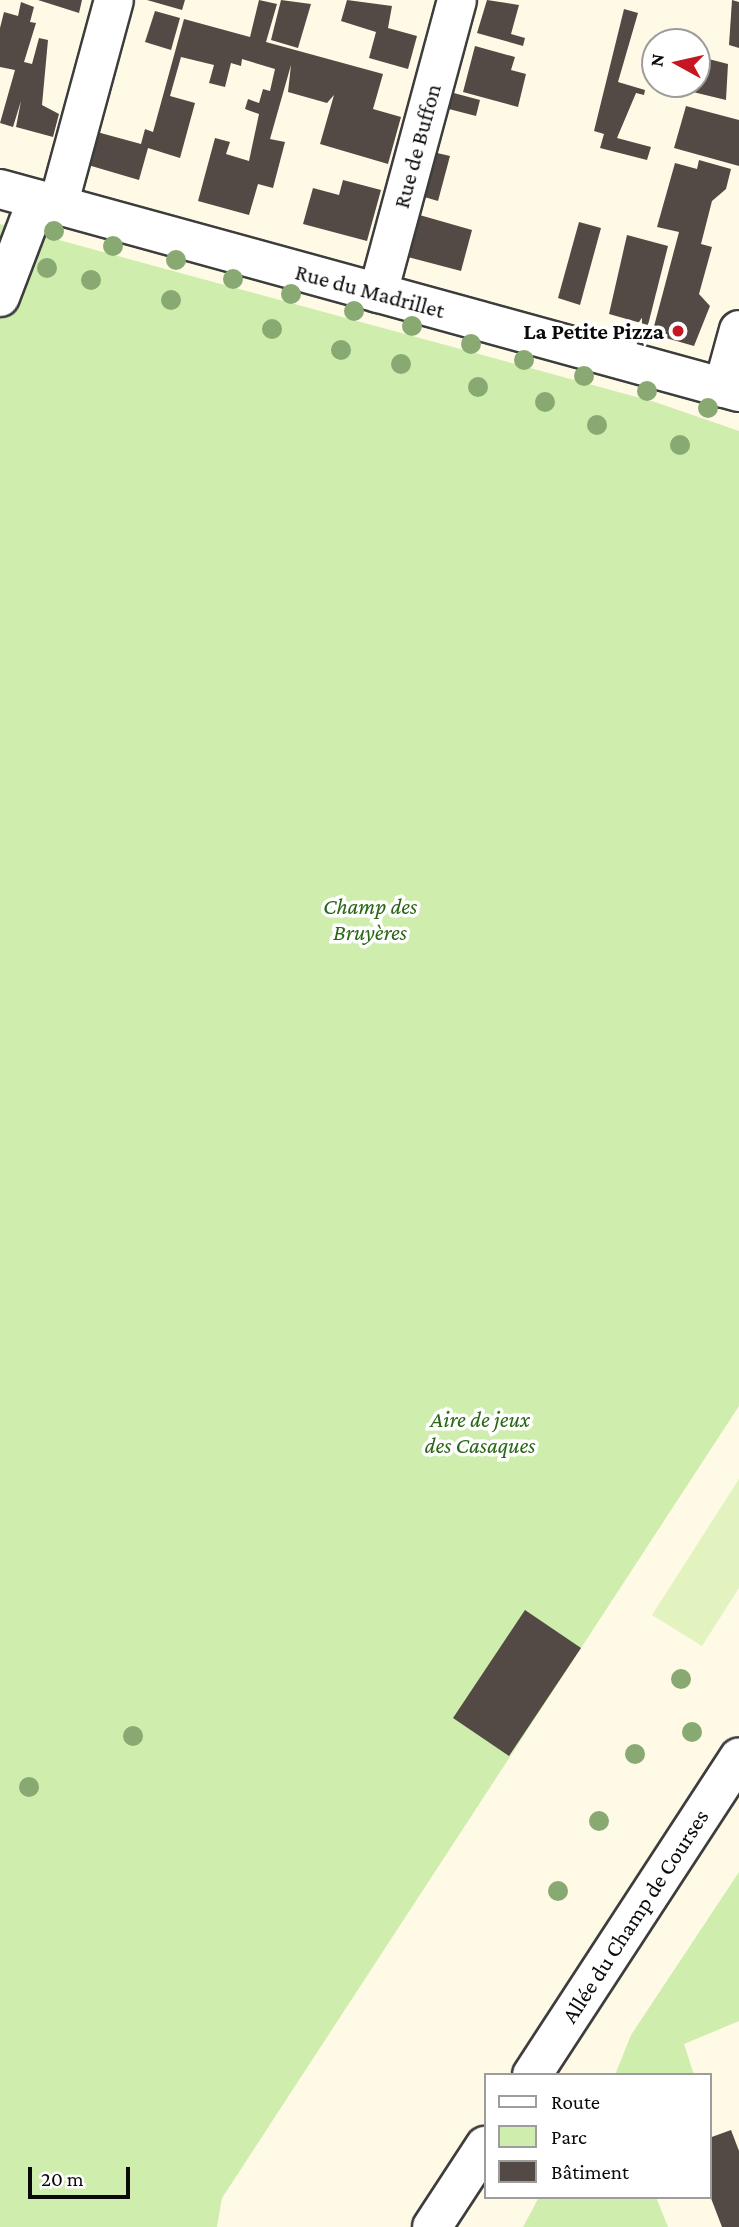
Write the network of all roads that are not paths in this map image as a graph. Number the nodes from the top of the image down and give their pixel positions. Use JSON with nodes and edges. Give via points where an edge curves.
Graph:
{"nodes":[{"id":1,"x":114,"y":0,"type":"edge"},
{"id":2,"x":457,"y":0,"type":"edge"},
{"id":3,"x":0,"y":189,"type":"edge"},
{"id":4,"x":47,"y":203,"type":"junction"},
{"id":5,"x":378,"y":293,"type":"junction"},
{"id":6,"x":0,"y":298,"type":"edge"},
{"id":7,"x":739,"y":330,"type":"edge"},
{"id":8,"x":731,"y":390,"type":"edge"},
{"id":9,"x":739,"y":1757,"type":"edge"},
{"id":10,"x":533,"y":2073,"type":"edge"},
{"id":11,"x":484,"y":2148,"type":"edge"},
{"id":12,"x":432,"y":2227,"type":"edge"}],
"edges":[{"from":1,"to":4,"type":"street"},
{"from":2,"to":5,"type":"street","name":"Rue de Buffon"},
{"from":3,"to":4,"type":"street","name":"Rue du Madrillet"},
{"from":4,"to":5,"type":"street","name":"Rue du Madrillet"},
{"from":4,"to":6,"type":"street"},
{"from":5,"to":8,"type":"street","name":"Rue du Madrillet"},
{"from":7,"to":8,"type":"street"},
{"from":9,"to":10,"type":"street","name":"Allée du Champ de Courses"},
{"from":11,"to":12,"type":"street"}]}
